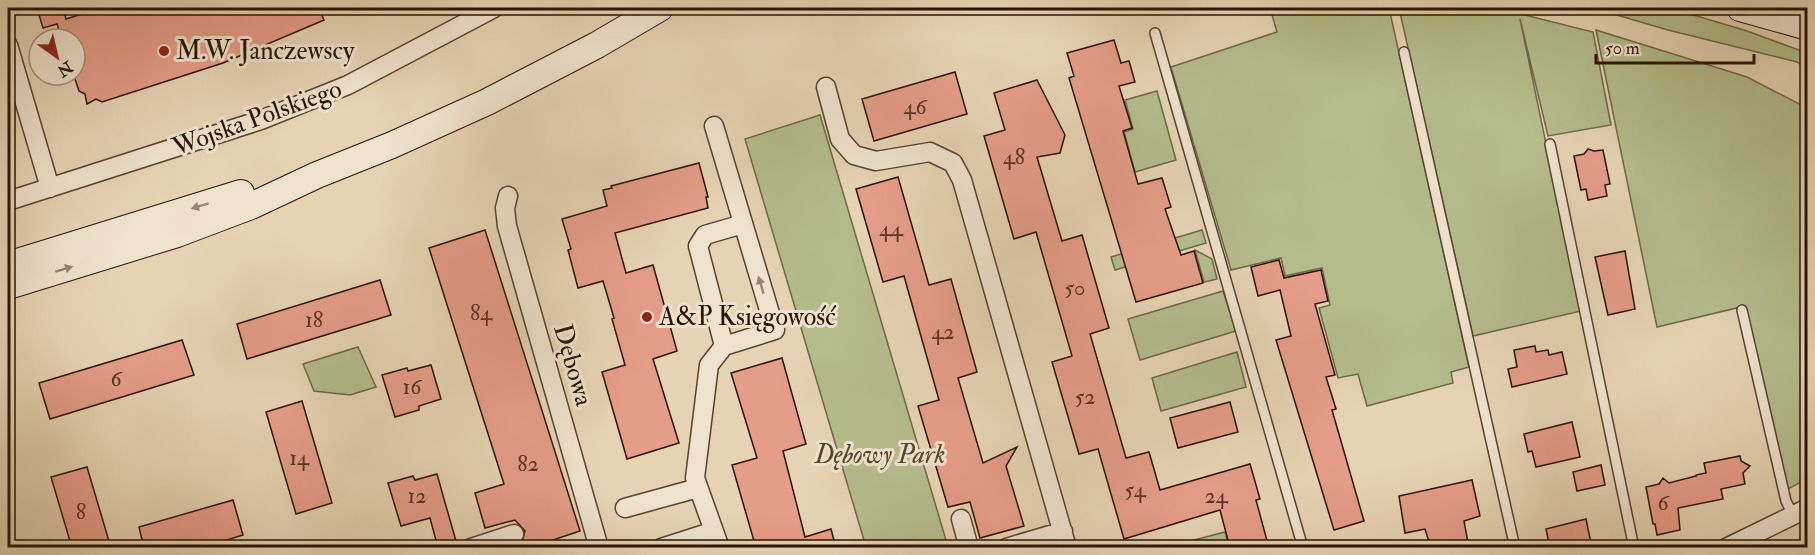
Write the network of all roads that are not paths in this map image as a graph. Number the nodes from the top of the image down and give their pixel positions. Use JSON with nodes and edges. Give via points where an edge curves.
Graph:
{"nodes":[{"id":1,"x":494,"y":8,"type":"edge"},
{"id":2,"x":660,"y":8,"type":"edge"},
{"id":3,"x":1740,"y":8,"type":"edge"},
{"id":4,"x":1808,"y":27,"type":"edge"},
{"id":5,"x":1155,"y":33,"type":"dead end"},
{"id":6,"x":8,"y":45,"type":"edge"},
{"id":7,"x":1404,"y":52,"type":"dead end"},
{"id":8,"x":825,"y":87,"type":"dead end"},
{"id":9,"x":714,"y":126,"type":"dead end"},
{"id":10,"x":1550,"y":144,"type":"dead end"},
{"id":11,"x":317,"y":175,"type":"junction"},
{"id":12,"x":50,"y":188,"type":"junction"},
{"id":13,"x":508,"y":192,"type":"dead end"},
{"id":14,"x":8,"y":201,"type":"edge"},
{"id":15,"x":743,"y":225,"type":"junction"},
{"id":16,"x":8,"y":265,"type":"edge"},
{"id":17,"x":8,"y":286,"type":"edge"},
{"id":18,"x":1742,"y":310,"type":"dead end"},
{"id":19,"x":724,"y":346,"type":"junction"},
{"id":20,"x":698,"y":488,"type":"junction"},
{"id":21,"x":625,"y":508,"type":"dead end"},
{"id":22,"x":1800,"y":512,"type":"edge"},
{"id":23,"x":961,"y":519,"type":"dead end"},
{"id":24,"x":514,"y":534,"type":"dead end"},
{"id":25,"x":717,"y":539,"type":"edge"},
{"id":26,"x":1065,"y":539,"type":"edge"},
{"id":27,"x":471,"y":548,"type":"edge"},
{"id":28,"x":599,"y":548,"type":"edge"},
{"id":29,"x":661,"y":548,"type":"edge"},
{"id":30,"x":969,"y":548,"type":"edge"},
{"id":31,"x":1006,"y":548,"type":"edge"},
{"id":32,"x":1303,"y":548,"type":"edge"},
{"id":33,"x":1515,"y":548,"type":"edge"},
{"id":34,"x":1634,"y":548,"type":"edge"},
{"id":35,"x":1726,"y":548,"type":"edge"}],
"edges":[{"from":1,"to":12,"type":"street","name":"Wojska Polskiego","via":[[348,86],[261,120]]},
{"from":2,"to":11,"type":"main road","via":[[486,102]]},
{"from":3,"to":4,"type":"main road"},
{"from":5,"to":32,"type":"lane"},
{"from":6,"to":12,"type":"street"},
{"from":7,"to":33,"type":"lane"},
{"from":8,"to":26,"type":"street","via":[[840,139],[854,155],[876,161],[930,152],[953,163],[962,180]]},
{"from":9,"to":15,"type":"street"},
{"from":10,"to":34,"type":"lane"},
{"from":11,"to":16,"type":"main road","one_way":true,"via":[[247,191]]},
{"from":17,"to":11,"type":"main road","one_way":true,"via":[[177,234]]},
{"from":12,"to":14,"type":"street","name":"Wojska Polskiego"},
{"from":13,"to":28,"type":"street","name":"Dębowa","via":[[507,225]]},
{"from":15,"to":19,"type":"street","via":[[705,235],[698,246]]},
{"from":19,"to":15,"type":"street","one_way":true,"via":[[775,330]]},
{"from":18,"to":22,"type":"lane","via":[[1786,501]]},
{"from":19,"to":20,"type":"street","via":[[709,365],[695,478]]},
{"from":20,"to":21,"type":"street"},
{"from":20,"to":25,"type":"street"},
{"from":22,"to":35,"type":"street"},
{"from":23,"to":30,"type":"street"},
{"from":24,"to":27,"type":"street"},
{"from":25,"to":29,"type":"street"},
{"from":26,"to":31,"type":"street"}]}
